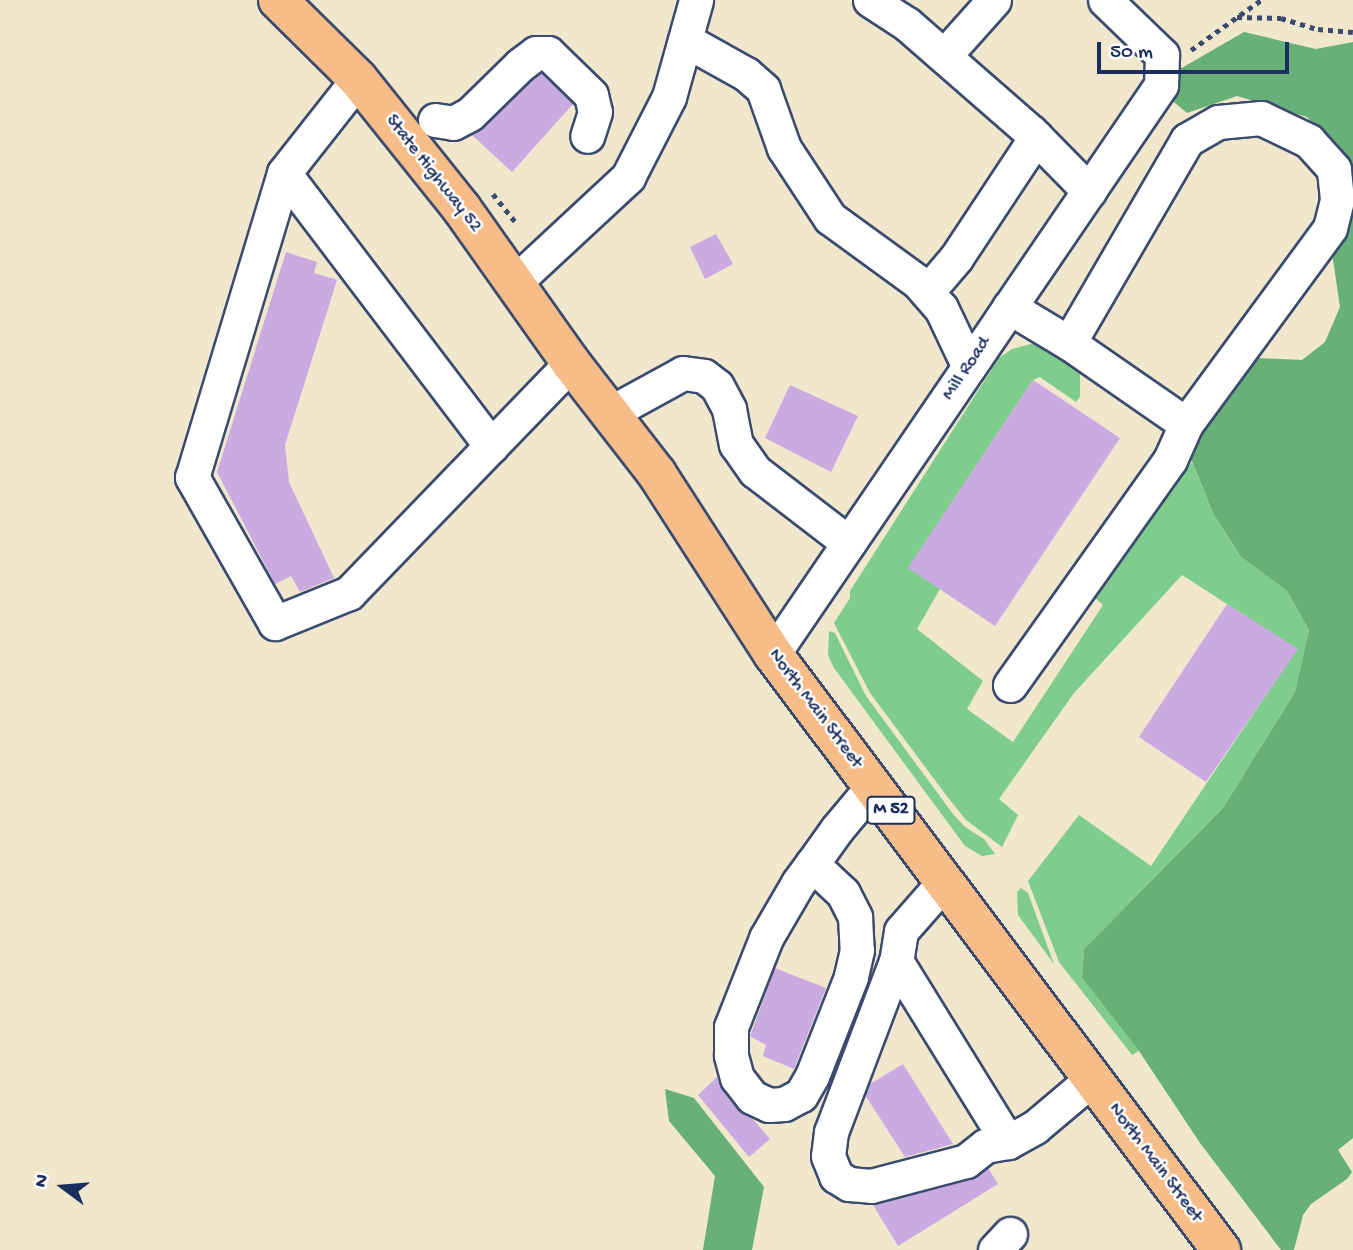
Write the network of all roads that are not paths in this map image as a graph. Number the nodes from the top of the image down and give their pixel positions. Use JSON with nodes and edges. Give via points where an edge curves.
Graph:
{"nodes":[{"id":1,"x":278,"y":0,"type":"edge"},
{"id":2,"x":696,"y":0,"type":"edge"},
{"id":3,"x":870,"y":0,"type":"edge"},
{"id":4,"x":995,"y":0,"type":"edge"},
{"id":5,"x":1105,"y":0,"type":"edge"},
{"id":6,"x":685,"y":40,"type":"junction"},
{"id":7,"x":944,"y":56,"type":"junction"},
{"id":8,"x":358,"y":79,"type":"junction"},
{"id":9,"x":435,"y":120,"type":"dead end"},
{"id":10,"x":587,"y":136,"type":"dead end"},
{"id":11,"x":1037,"y":137,"type":"junction"},
{"id":12,"x":284,"y":173,"type":"junction"},
{"id":13,"x":1088,"y":191,"type":"junction"},
{"id":14,"x":514,"y":282,"type":"junction"},
{"id":15,"x":927,"y":292,"type":"junction"},
{"id":16,"x":1010,"y":307,"type":"junction"},
{"id":17,"x":1069,"y":343,"type":"junction"},
{"id":18,"x":571,"y":363,"type":"junction"},
{"id":19,"x":969,"y":367,"type":"junction"},
{"id":20,"x":610,"y":413,"type":"junction"},
{"id":21,"x":1186,"y":424,"type":"junction"},
{"id":22,"x":491,"y":446,"type":"junction"},
{"id":23,"x":849,"y":543,"type":"junction"},
{"id":24,"x":773,"y":654,"type":"junction"},
{"id":25,"x":1010,"y":685,"type":"dead end"},
{"id":26,"x":873,"y":786,"type":"junction"},
{"id":27,"x":812,"y":864,"type":"junction"},
{"id":28,"x":944,"y":882,"type":"junction"},
{"id":29,"x":897,"y":961,"type":"junction"},
{"id":30,"x":1093,"y":1079,"type":"junction"},
{"id":31,"x":1008,"y":1142,"type":"junction"},
{"id":32,"x":1221,"y":1250,"type":"edge"}],
"edges":[{"from":1,"to":8,"type":"main road","name":"State Highway 52"},
{"from":2,"to":6,"type":"street"},
{"from":3,"to":7,"type":"street"},
{"from":4,"to":7,"type":"street"},
{"from":5,"to":13,"type":"street","name":"Mill Road","via":[[1162,55],[1161,73]]},
{"from":6,"to":14,"type":"street","via":[[669,97],[628,177]]},
{"from":6,"to":15,"type":"street","via":[[746,74],[763,89],[784,148],[830,218]]},
{"from":7,"to":11,"type":"street"},
{"from":8,"to":12,"type":"street"},
{"from":8,"to":14,"type":"main road","name":"State Highway 52"},
{"from":9,"to":10,"type":"street","via":[[453,123],[470,114],[536,53],[548,53],[591,95],[595,112]]},
{"from":11,"to":13,"type":"street"},
{"from":11,"to":15,"type":"street","via":[[956,258]]},
{"from":12,"to":22,"type":"street"},
{"from":12,"to":22,"type":"street","via":[[192,477],[275,623],[349,593]]},
{"from":13,"to":16,"type":"street","name":"Mill Road"},
{"from":14,"to":18,"type":"main road","name":"State Highway 52"},
{"from":15,"to":19,"type":"street","via":[[941,308]]},
{"from":16,"to":17,"type":"street"},
{"from":16,"to":19,"type":"street","name":"Mill Road"},
{"from":17,"to":21,"type":"street"},
{"from":17,"to":21,"type":"street","via":[[1187,140],[1218,122],[1261,118],[1309,141],[1334,169],[1337,199],[1329,228]]},
{"from":18,"to":20,"type":"main road","name":"North Main Street","number":"M 52"},
{"from":18,"to":22,"type":"street"},
{"from":19,"to":23,"type":"street","name":"Mill Road"},
{"from":20,"to":23,"type":"street","via":[[683,373],[705,376],[717,386],[729,409],[736,444],[755,471]]},
{"from":20,"to":24,"type":"main road","name":"North Main Street","number":"M 52","via":[[657,474]]},
{"from":21,"to":25,"type":"street","via":[[1170,460]]},
{"from":23,"to":24,"type":"street","name":"Mill Road"},
{"from":24,"to":26,"type":"main road","name":"North Main Street","number":"M 52"},
{"from":26,"to":27,"type":"street"},
{"from":26,"to":28,"type":"main road","name":"North Main Street","number":"M 52"},
{"from":27,"to":27,"type":"street","via":[[766,938],[731,1027],[737,1078],[752,1097],[769,1105],[784,1104],[801,1095],[812,1076],[857,950],[855,917],[843,893]]},
{"from":28,"to":29,"type":"street","via":[[901,932]]},
{"from":28,"to":30,"type":"main road","name":"North Main Street","number":"M 52"},
{"from":29,"to":31,"type":"street"},
{"from":29,"to":31,"type":"street","via":[[831,1132],[828,1156],[836,1175],[849,1184],[871,1186],[966,1161],[985,1146]]},
{"from":30,"to":31,"type":"street","via":[[1035,1127]]},
{"from":30,"to":32,"type":"main road","name":"North Main Street","number":"M 52"}]}
